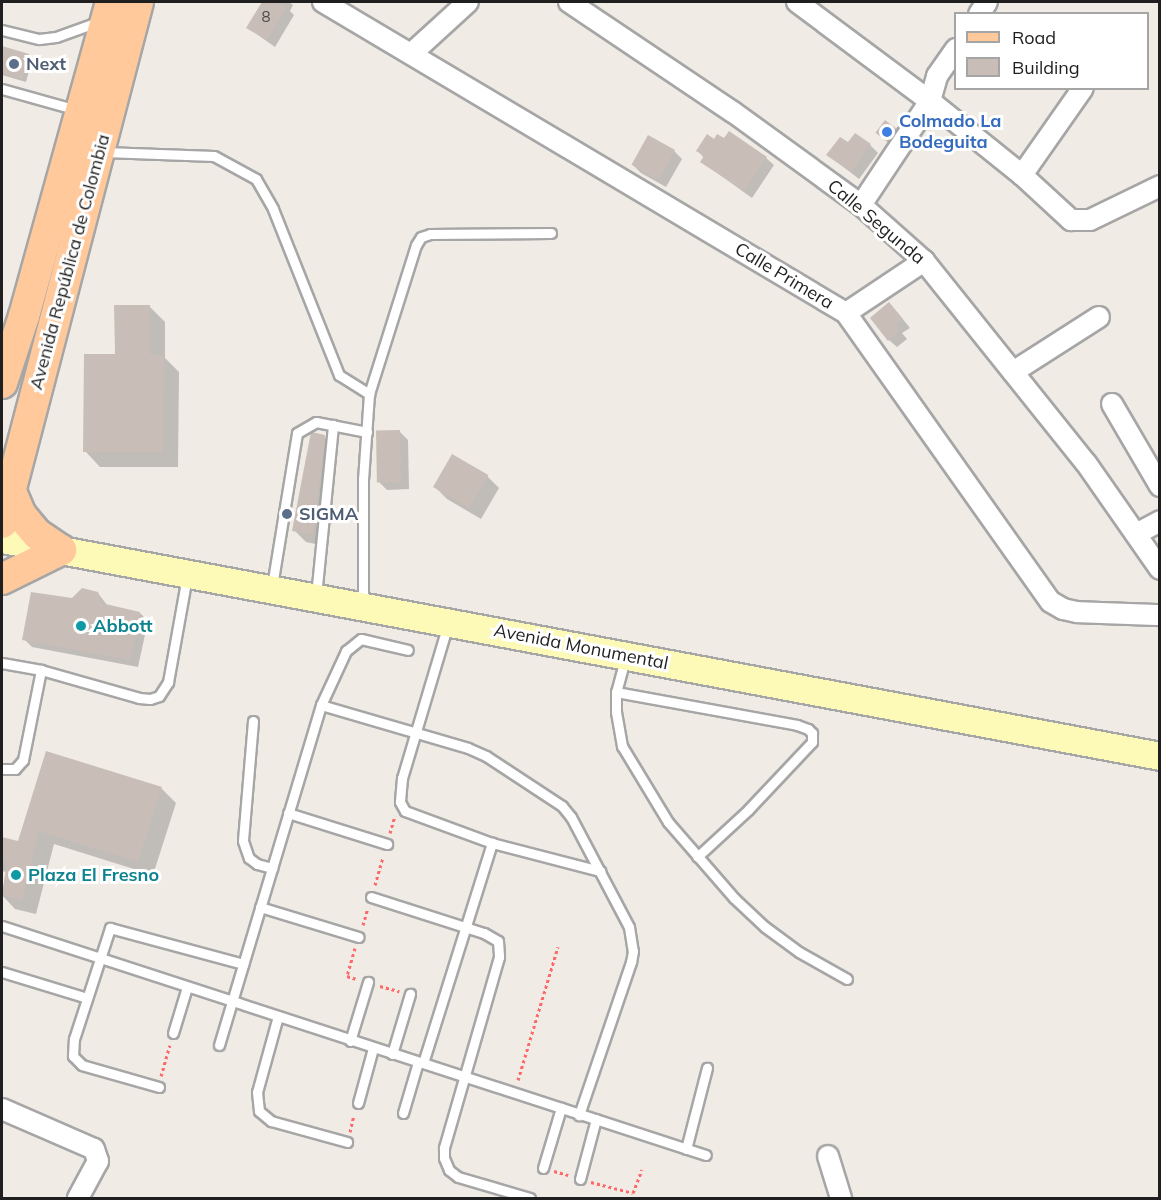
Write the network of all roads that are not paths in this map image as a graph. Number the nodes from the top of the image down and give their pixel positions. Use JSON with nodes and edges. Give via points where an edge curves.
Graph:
{"nodes":[{"id":1,"x":138,"y":2,"type":"edge"},
{"id":2,"x":323,"y":2,"type":"edge"},
{"id":3,"x":468,"y":2,"type":"edge"},
{"id":4,"x":569,"y":2,"type":"edge"},
{"id":5,"x":806,"y":4,"type":"edge"},
{"id":6,"x":2,"y":30,"type":"edge"},
{"id":7,"x":110,"y":30,"type":"edge"},
{"id":8,"x":954,"y":52,"type":"edge"},
{"id":9,"x":411,"y":54,"type":"junction"},
{"id":10,"x":2,"y":89,"type":"edge"},
{"id":11,"x":1082,"y":90,"type":"edge"},
{"id":12,"x":930,"y":101,"type":"junction"},
{"id":13,"x":81,"y":111,"type":"junction"},
{"id":14,"x":99,"y":152,"type":"junction"},
{"id":15,"x":1022,"y":175,"type":"junction"},
{"id":16,"x":1160,"y":186,"type":"edge"},
{"id":17,"x":861,"y":205,"type":"junction"},
{"id":18,"x":551,"y":233,"type":"dead end"},
{"id":19,"x":924,"y":261,"type":"junction"},
{"id":20,"x":846,"y":313,"type":"junction"},
{"id":21,"x":1099,"y":317,"type":"dead end"},
{"id":22,"x":1013,"y":372,"type":"junction"},
{"id":23,"x":2,"y":383,"type":"edge"},
{"id":24,"x":369,"y":394,"type":"junction"},
{"id":25,"x":1112,"y":404,"type":"dead end"},
{"id":26,"x":333,"y":425,"type":"junction"},
{"id":27,"x":367,"y":432,"type":"junction"},
{"id":28,"x":1160,"y":486,"type":"edge"},
{"id":29,"x":10,"y":489,"type":"junction"},
{"id":30,"x":1160,"y":520,"type":"edge"},
{"id":31,"x":2,"y":523,"type":"edge"},
{"id":32,"x":1136,"y":534,"type":"junction"},
{"id":33,"x":2,"y":539,"type":"edge"},
{"id":34,"x":61,"y":550,"type":"junction"},
{"id":35,"x":1160,"y":568,"type":"edge"},
{"id":36,"x":187,"y":573,"type":"junction"},
{"id":37,"x":2,"y":579,"type":"edge"},
{"id":38,"x":271,"y":589,"type":"junction"},
{"id":39,"x":316,"y":597,"type":"junction"},
{"id":40,"x":363,"y":606,"type":"junction"},
{"id":41,"x":1160,"y":615,"type":"edge"},
{"id":42,"x":449,"y":622,"type":"junction"},
{"id":43,"x":408,"y":650,"type":"dead end"},
{"id":44,"x":626,"y":656,"type":"junction"},
{"id":45,"x":2,"y":663,"type":"edge"},
{"id":46,"x":41,"y":670,"type":"junction"},
{"id":47,"x":616,"y":692,"type":"junction"},
{"id":48,"x":321,"y":705,"type":"junction"},
{"id":49,"x":253,"y":721,"type":"dead end"},
{"id":50,"x":416,"y":733,"type":"junction"},
{"id":51,"x":1158,"y":758,"type":"edge"},
{"id":52,"x":2,"y":769,"type":"edge"},
{"id":53,"x":288,"y":813,"type":"junction"},
{"id":54,"x":492,"y":843,"type":"junction"},
{"id":55,"x":387,"y":844,"type":"dead end"},
{"id":56,"x":697,"y":857,"type":"junction"},
{"id":57,"x":272,"y":868,"type":"junction"},
{"id":58,"x":600,"y":872,"type":"junction"},
{"id":59,"x":371,"y":897,"type":"dead end"},
{"id":60,"x":260,"y":908,"type":"junction"},
{"id":61,"x":2,"y":926,"type":"edge"},
{"id":62,"x":466,"y":927,"type":"junction"},
{"id":63,"x":13,"y":930,"type":"junction"},
{"id":64,"x":2,"y":934,"type":"edge"},
{"id":65,"x":359,"y":938,"type":"dead end"},
{"id":66,"x":99,"y":958,"type":"junction"},
{"id":67,"x":243,"y":964,"type":"junction"},
{"id":68,"x":2,"y":972,"type":"edge"},
{"id":69,"x":847,"y":979,"type":"dead end"},
{"id":70,"x":368,"y":982,"type":"dead end"},
{"id":71,"x":187,"y":987,"type":"junction"},
{"id":72,"x":410,"y":994,"type":"dead end"},
{"id":73,"x":87,"y":999,"type":"junction"},
{"id":74,"x":232,"y":1001,"type":"junction"},
{"id":75,"x":278,"y":1016,"type":"junction"},
{"id":76,"x":173,"y":1033,"type":"road end"},
{"id":77,"x":350,"y":1041,"type":"junction"},
{"id":78,"x":219,"y":1045,"type":"dead end"},
{"id":79,"x":373,"y":1048,"type":"junction"},
{"id":80,"x":392,"y":1054,"type":"junction"},
{"id":81,"x":421,"y":1063,"type":"junction"},
{"id":82,"x":706,"y":1068,"type":"dead end"},
{"id":83,"x":464,"y":1076,"type":"junction"},
{"id":84,"x":159,"y":1087,"type":"road end"},
{"id":85,"x":358,"y":1103,"type":"road end"},
{"id":86,"x":561,"y":1108,"type":"junction"},
{"id":87,"x":2,"y":1109,"type":"edge"},
{"id":88,"x":403,"y":1113,"type":"dead end"},
{"id":89,"x":579,"y":1114,"type":"junction"},
{"id":90,"x":596,"y":1119,"type":"junction"},
{"id":91,"x":346,"y":1142,"type":"road end"},
{"id":92,"x":686,"y":1149,"type":"junction"},
{"id":93,"x":706,"y":1155,"type":"dead end"},
{"id":94,"x":828,"y":1156,"type":"dead end"},
{"id":95,"x":543,"y":1168,"type":"dead end"},
{"id":96,"x":580,"y":1179,"type":"dead end"},
{"id":97,"x":78,"y":1198,"type":"edge"},
{"id":98,"x":530,"y":1198,"type":"edge"},
{"id":99,"x":841,"y":1198,"type":"edge"}],
"edges":[{"from":1,"to":7,"type":"main road","name":"Avenida República de Colombia"},
{"from":2,"to":9,"type":"street","name":"Calle Primera"},
{"from":3,"to":9,"type":"street"},
{"from":4,"to":17,"type":"street","name":"Calle Segunda","via":[[733,112]]},
{"from":5,"to":12,"type":"street"},
{"from":6,"to":7,"type":"lane","via":[[39,39]]},
{"from":7,"to":13,"type":"main road","name":"Avenida República de Colombia"},
{"from":7,"to":14,"type":"main road","name":"Avenida República de Colombia"},
{"from":8,"to":12,"type":"street","via":[[937,76]]},
{"from":9,"to":20,"type":"street","name":"Calle Primera"},
{"from":10,"to":13,"type":"lane"},
{"from":11,"to":15,"type":"street"},
{"from":12,"to":15,"type":"street"},
{"from":12,"to":17,"type":"street"},
{"from":13,"to":23,"type":"main road","name":"Avenida República de Colombia"},
{"from":14,"to":24,"type":"lane","via":[[214,156],[256,179],[273,208],[339,375]]},
{"from":14,"to":29,"type":"main road","name":"Avenida República de Colombia"},
{"from":15,"to":16,"type":"street","via":[[1071,220],[1081,222]]},
{"from":17,"to":19,"type":"street","name":"Calle Segunda"},
{"from":18,"to":24,"type":"lane","via":[[421,237]]},
{"from":19,"to":20,"type":"street"},
{"from":19,"to":22,"type":"street","name":"Calle Segunda"},
{"from":20,"to":41,"type":"street","name":"Calle Primera","via":[[1051,602],[1077,612]]},
{"from":21,"to":22,"type":"street"},
{"from":22,"to":32,"type":"street","name":"Calle Segunda","via":[[1086,463]]},
{"from":24,"to":27,"type":"lane"},
{"from":25,"to":28,"type":"street"},
{"from":26,"to":27,"type":"lane"},
{"from":26,"to":38,"type":"lane","via":[[316,422],[297,433]]},
{"from":26,"to":39,"type":"lane"},
{"from":27,"to":40,"type":"lane"},
{"from":29,"to":31,"type":"main road","name":"Avenida República de Colombia"},
{"from":29,"to":34,"type":"main road","via":[[21,515],[37,534]]},
{"from":30,"to":32,"type":"street"},
{"from":32,"to":35,"type":"street","name":"Calle Segunda"},
{"from":33,"to":34,"type":"main road","name":"Avenida Monumental"},
{"from":34,"to":36,"type":"main road","name":"Avenida Monumental"},
{"from":34,"to":37,"type":"main road"},
{"from":36,"to":38,"type":"main road","name":"Avenida Monumental"},
{"from":36,"to":46,"type":"lane","via":[[168,682],[159,696],[139,698]]},
{"from":38,"to":39,"type":"main road","name":"Avenida Monumental"},
{"from":39,"to":40,"type":"main road","name":"Avenida Monumental"},
{"from":40,"to":42,"type":"main road","name":"Avenida Monumental"},
{"from":42,"to":44,"type":"main road","name":"Avenida Monumental"},
{"from":42,"to":50,"type":"lane"},
{"from":43,"to":48,"type":"lane","via":[[368,640],[356,641],[346,651]]},
{"from":44,"to":47,"type":"lane"},
{"from":44,"to":51,"type":"main road","name":"Avenida Monumental"},
{"from":45,"to":46,"type":"lane"},
{"from":46,"to":52,"type":"lane","via":[[23,760],[15,770]]},
{"from":47,"to":56,"type":"lane","via":[[622,746],[668,822]]},
{"from":47,"to":56,"type":"lane","via":[[797,725],[812,733],[812,742]]},
{"from":48,"to":50,"type":"lane"},
{"from":48,"to":53,"type":"lane"},
{"from":49,"to":57,"type":"lane","via":[[243,841],[249,858]]},
{"from":50,"to":54,"type":"lane","via":[[400,791],[405,811]]},
{"from":50,"to":58,"type":"lane","via":[[486,756],[562,807]]},
{"from":53,"to":55,"type":"lane"},
{"from":53,"to":57,"type":"lane"},
{"from":54,"to":58,"type":"lane"},
{"from":54,"to":62,"type":"lane"},
{"from":56,"to":69,"type":"lane","via":[[765,927]]},
{"from":57,"to":60,"type":"lane"},
{"from":58,"to":89,"type":"lane","via":[[629,927],[633,951]]},
{"from":59,"to":62,"type":"lane"},
{"from":60,"to":65,"type":"lane"},
{"from":60,"to":67,"type":"lane"},
{"from":61,"to":63,"type":"lane"},
{"from":62,"to":81,"type":"lane"},
{"from":62,"to":83,"type":"lane","via":[[493,936],[499,957]]},
{"from":63,"to":64,"type":"lane"},
{"from":63,"to":66,"type":"lane"},
{"from":66,"to":67,"type":"lane","via":[[110,928]]},
{"from":66,"to":71,"type":"lane"},
{"from":66,"to":73,"type":"lane"},
{"from":67,"to":74,"type":"lane"},
{"from":68,"to":73,"type":"lane"},
{"from":70,"to":77,"type":"lane"},
{"from":71,"to":74,"type":"lane"},
{"from":71,"to":76,"type":"lane"},
{"from":72,"to":80,"type":"lane"},
{"from":73,"to":84,"type":"lane","via":[[72,1048],[76,1061]]},
{"from":74,"to":75,"type":"lane"},
{"from":74,"to":78,"type":"lane"},
{"from":75,"to":77,"type":"lane"},
{"from":75,"to":91,"type":"lane","via":[[257,1092],[258,1111],[271,1121]]},
{"from":77,"to":79,"type":"lane"},
{"from":79,"to":80,"type":"lane"},
{"from":79,"to":85,"type":"lane"},
{"from":80,"to":81,"type":"lane"},
{"from":81,"to":83,"type":"lane"},
{"from":81,"to":88,"type":"lane"},
{"from":82,"to":92,"type":"lane"},
{"from":83,"to":86,"type":"lane"},
{"from":83,"to":98,"type":"lane","via":[[444,1148],[446,1164],[458,1177]]},
{"from":86,"to":89,"type":"lane"},
{"from":86,"to":95,"type":"lane"},
{"from":87,"to":97,"type":"street","via":[[94,1149],[98,1161]]},
{"from":89,"to":90,"type":"lane"},
{"from":90,"to":92,"type":"lane"},
{"from":90,"to":96,"type":"lane"},
{"from":92,"to":93,"type":"lane"},
{"from":94,"to":99,"type":"street"}]}
